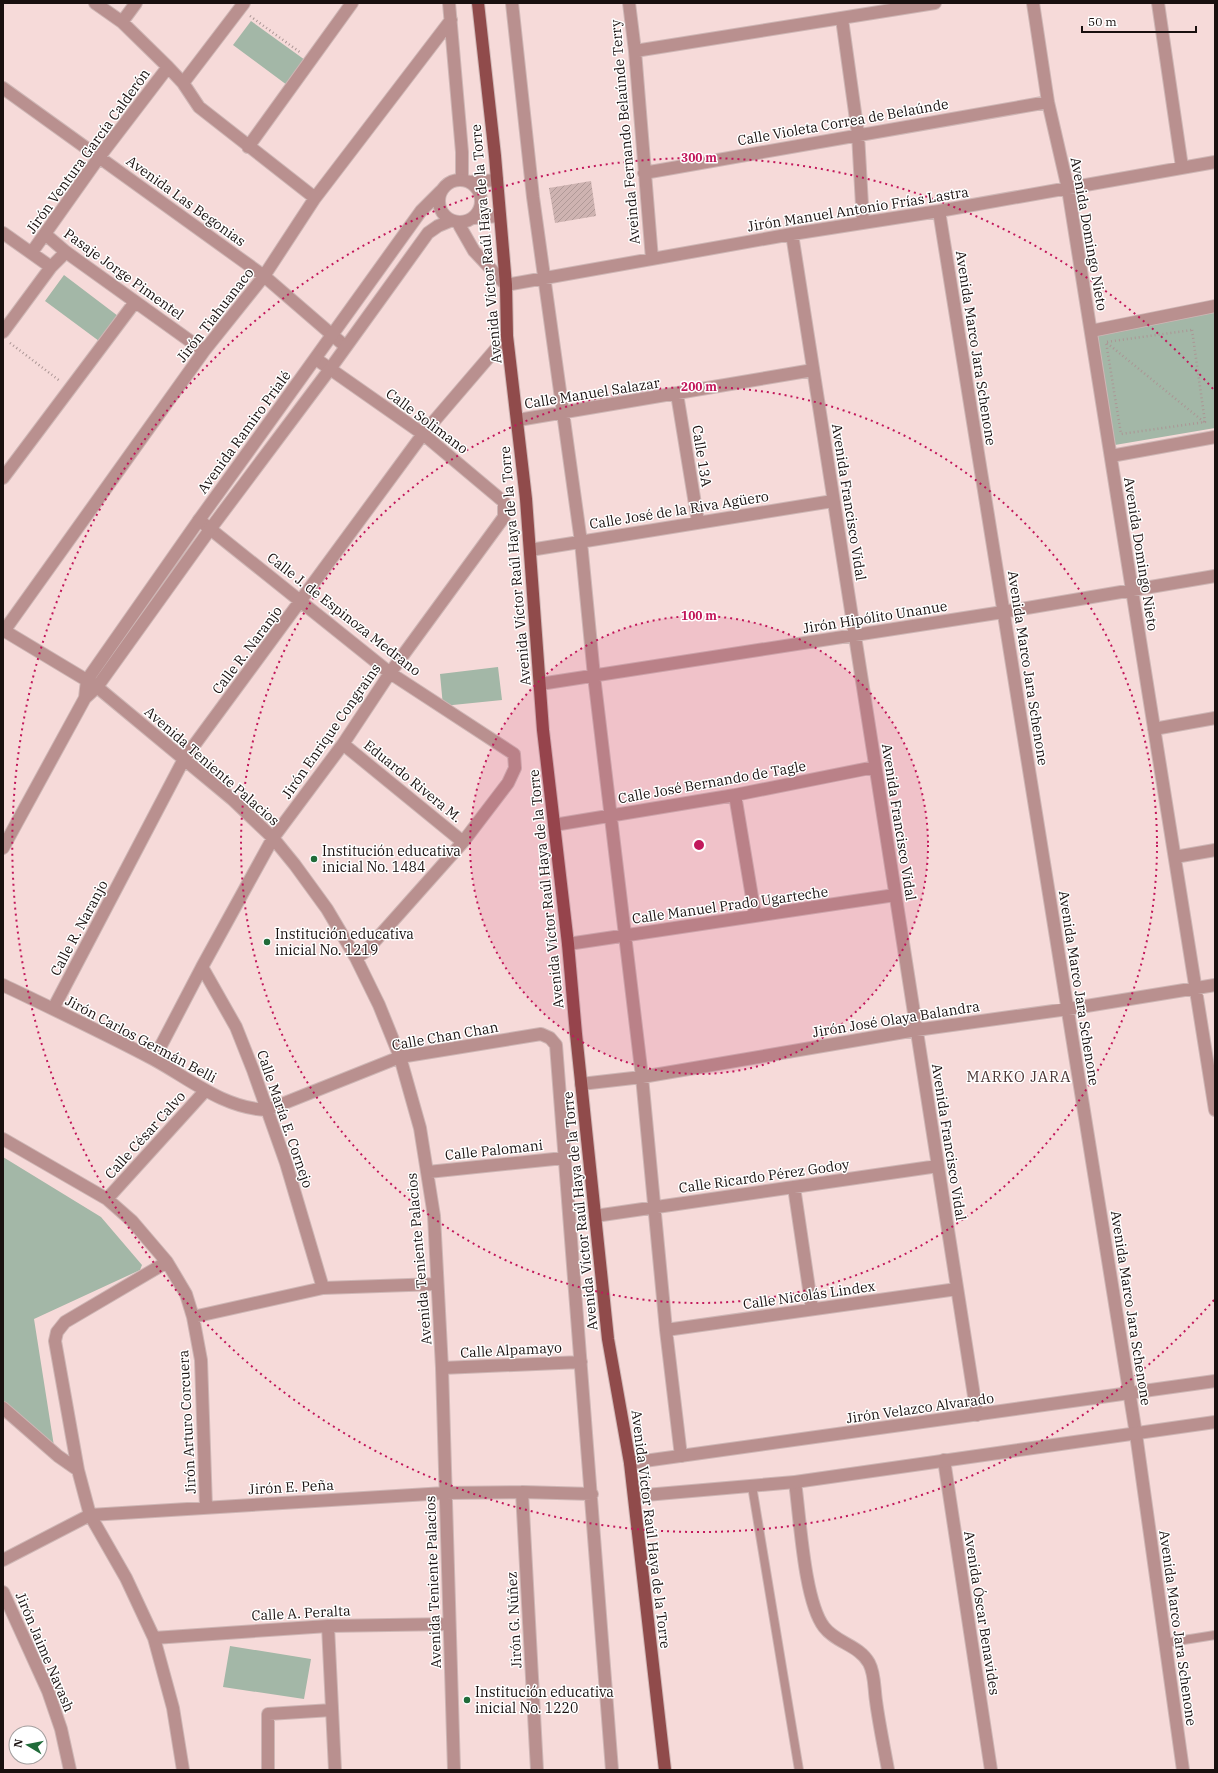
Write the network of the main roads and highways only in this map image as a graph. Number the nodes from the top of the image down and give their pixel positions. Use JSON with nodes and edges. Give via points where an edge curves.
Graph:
{"nodes":[{"id":1,"x":478,"y":3,"type":"edge"},
{"id":2,"x":665,"y":1770,"type":"edge"}],
"edges":[{"from":1,"to":2,"type":"main road","name":"Avenida Víctor Raúl Haya de la Torre","via":[[497,180],[506,285],[507,336],[530,550],[543,730],[568,944],[608,1339],[630,1463]]}]}
